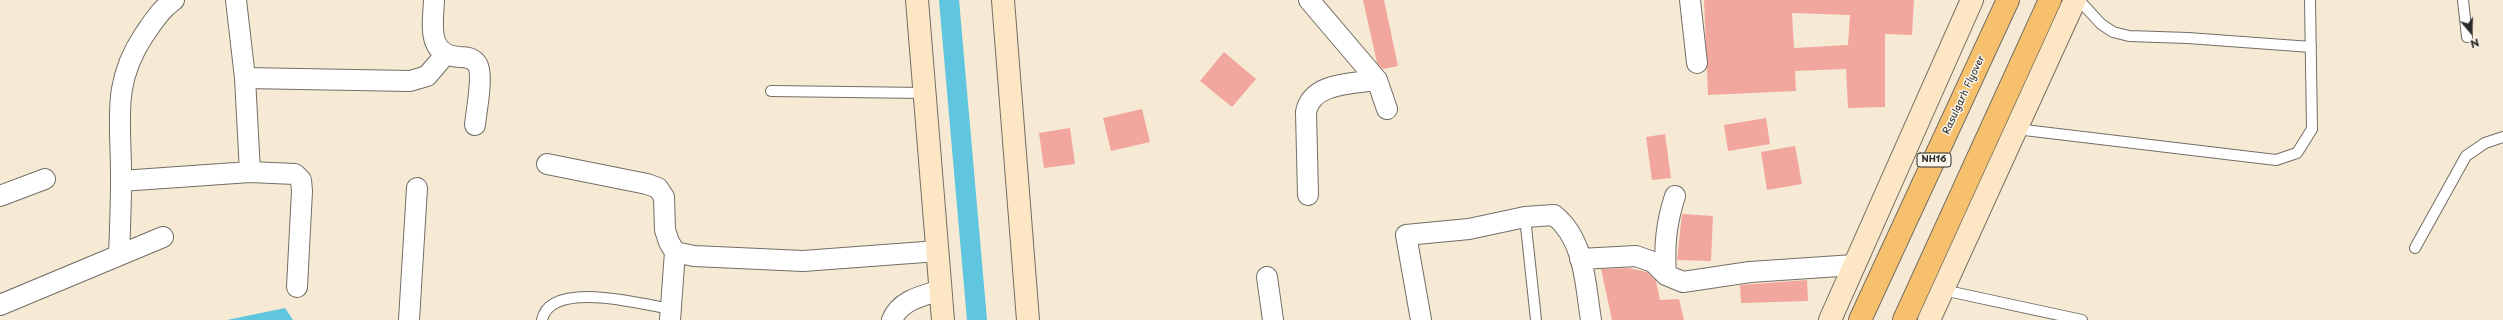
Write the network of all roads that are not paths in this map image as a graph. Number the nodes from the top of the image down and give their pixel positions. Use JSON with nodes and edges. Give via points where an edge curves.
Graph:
{"nodes":[{"id":1,"x":174,"y":0,"type":"edge"},
{"id":2,"x":236,"y":0,"type":"edge"},
{"id":3,"x":434,"y":0,"type":"edge"},
{"id":4,"x":917,"y":0,"type":"edge"},
{"id":5,"x":1003,"y":0,"type":"edge"},
{"id":6,"x":1309,"y":0,"type":"edge"},
{"id":7,"x":1690,"y":0,"type":"edge"},
{"id":8,"x":1972,"y":0,"type":"edge"},
{"id":9,"x":2008,"y":0,"type":"edge"},
{"id":10,"x":2050,"y":0,"type":"edge"},
{"id":11,"x":2075,"y":0,"type":"edge"},
{"id":12,"x":2079,"y":0,"type":"edge"},
{"id":13,"x":2310,"y":0,"type":"edge"},
{"id":14,"x":2463,"y":0,"type":"edge"},
{"id":15,"x":2467,"y":37,"type":"dead end"},
{"id":16,"x":2311,"y":47,"type":"junction"},
{"id":17,"x":445,"y":55,"type":"junction"},
{"id":18,"x":1697,"y":63,"type":"dead end"},
{"id":19,"x":245,"y":78,"type":"junction"},
{"id":20,"x":1377,"y":80,"type":"junction"},
{"id":21,"x":771,"y":91,"type":"dead end"},
{"id":22,"x":924,"y":92,"type":"junction"},
{"id":23,"x":1388,"y":109,"type":"dead end"},
{"id":24,"x":475,"y":125,"type":"dead end"},
{"id":25,"x":2016,"y":129,"type":"junction"},
{"id":26,"x":2503,"y":137,"type":"edge"},
{"id":27,"x":547,"y":164,"type":"dead end"},
{"id":28,"x":250,"y":172,"type":"junction"},
{"id":29,"x":45,"y":179,"type":"dead end"},
{"id":30,"x":121,"y":181,"type":"junction"},
{"id":31,"x":417,"y":188,"type":"dead end"},
{"id":32,"x":1308,"y":195,"type":"dead end"},
{"id":33,"x":0,"y":196,"type":"edge"},
{"id":34,"x":1675,"y":196,"type":"dead end"},
{"id":35,"x":1525,"y":217,"type":"junction"},
{"id":36,"x":163,"y":237,"type":"dead end"},
{"id":37,"x":2415,"y":248,"type":"dead end"},
{"id":38,"x":938,"y":251,"type":"junction"},
{"id":39,"x":675,"y":252,"type":"junction"},
{"id":40,"x":119,"y":255,"type":"junction"},
{"id":41,"x":1580,"y":259,"type":"junction"},
{"id":42,"x":1854,"y":265,"type":"junction"},
{"id":43,"x":1666,"y":275,"type":"junction"},
{"id":44,"x":1267,"y":277,"type":"dead end"},
{"id":45,"x":297,"y":287,"type":"dead end"},
{"id":46,"x":941,"y":290,"type":"junction"},
{"id":47,"x":1943,"y":290,"type":"junction"},
{"id":48,"x":0,"y":304,"type":"edge"},
{"id":49,"x":670,"y":314,"type":"edge"},
{"id":50,"x":409,"y":320,"type":"edge"},
{"id":51,"x":542,"y":320,"type":"edge"},
{"id":52,"x":892,"y":320,"type":"edge"},
{"id":53,"x":943,"y":320,"type":"edge"},
{"id":54,"x":1028,"y":320,"type":"edge"},
{"id":55,"x":1273,"y":320,"type":"edge"},
{"id":56,"x":1421,"y":320,"type":"edge"},
{"id":57,"x":1536,"y":320,"type":"edge"},
{"id":58,"x":1591,"y":320,"type":"edge"},
{"id":59,"x":1830,"y":320,"type":"edge"},
{"id":60,"x":1860,"y":320,"type":"edge"},
{"id":61,"x":1904,"y":320,"type":"edge"},
{"id":62,"x":1929,"y":320,"type":"edge"},
{"id":63,"x":2082,"y":320,"type":"edge"}],
"edges":[{"from":1,"to":30,"type":"street","via":[[166,6],[131,54],[122,79]]},
{"from":2,"to":19,"type":"street"},
{"from":3,"to":17,"type":"street","via":[[433,37],[437,47]]},
{"from":4,"to":22,"type":"street"},
{"from":5,"to":54,"type":"street"},
{"from":6,"to":20,"type":"street"},
{"from":7,"to":18,"type":"street"},
{"from":8,"to":42,"type":"street"},
{"from":9,"to":60,"type":"highway","name":"Rasulgarh Flyover","number":"NH16"},
{"from":10,"to":61,"type":"highway"},
{"from":11,"to":25,"type":"street"},
{"from":12,"to":16,"type":"lane","via":[[2101,24],[2113,32],[2129,36]]},
{"from":13,"to":16,"type":"lane"},
{"from":14,"to":15,"type":"lane"},
{"from":16,"to":25,"type":"lane","via":[[2312,129],[2297,153],[2276,160]]},
{"from":17,"to":19,"type":"street","via":[[427,76],[410,82]]},
{"from":17,"to":24,"type":"street","via":[[468,57],[477,63],[480,74]]},
{"from":19,"to":28,"type":"street"},
{"from":20,"to":23,"type":"street"},
{"from":20,"to":32,"type":"street","via":[[1337,86],[1320,92],[1308,101]]},
{"from":21,"to":22,"type":"lane"},
{"from":22,"to":38,"type":"street"},
{"from":25,"to":47,"type":"street"},
{"from":26,"to":37,"type":"lane","via":[[2485,143],[2466,156]]},
{"from":27,"to":39,"type":"street","via":[[658,188],[664,197],[665,230]]},
{"from":28,"to":30,"type":"street"},
{"from":28,"to":45,"type":"street","via":[[287,172],[295,174],[301,180]]},
{"from":29,"to":33,"type":"street"},
{"from":30,"to":40,"type":"street"},
{"from":31,"to":50,"type":"street"},
{"from":34,"to":43,"type":"street","via":[[1664,241]]},
{"from":35,"to":41,"type":"street","via":[[1554,215],[1567,226]]},
{"from":35,"to":56,"type":"street","via":[[1469,229],[1406,235]]},
{"from":35,"to":57,"type":"lane"},
{"from":36,"to":40,"type":"street"},
{"from":38,"to":39,"type":"street","via":[[803,261],[694,256]]},
{"from":38,"to":46,"type":"street"},
{"from":39,"to":49,"type":"street"},
{"from":40,"to":48,"type":"street"},
{"from":41,"to":43,"type":"street","via":[[1636,256],[1653,262]]},
{"from":41,"to":58,"type":"street"},
{"from":42,"to":43,"type":"street","via":[[1750,272],[1683,282]]},
{"from":42,"to":59,"type":"street"},
{"from":44,"to":55,"type":"street"},
{"from":46,"to":52,"type":"street","via":[[910,300],[896,311]]},
{"from":46,"to":53,"type":"street"},
{"from":47,"to":62,"type":"street"},
{"from":47,"to":63,"type":"lane"},
{"from":49,"to":51,"type":"lane","via":[[588,297],[566,297],[552,303]]}]}
